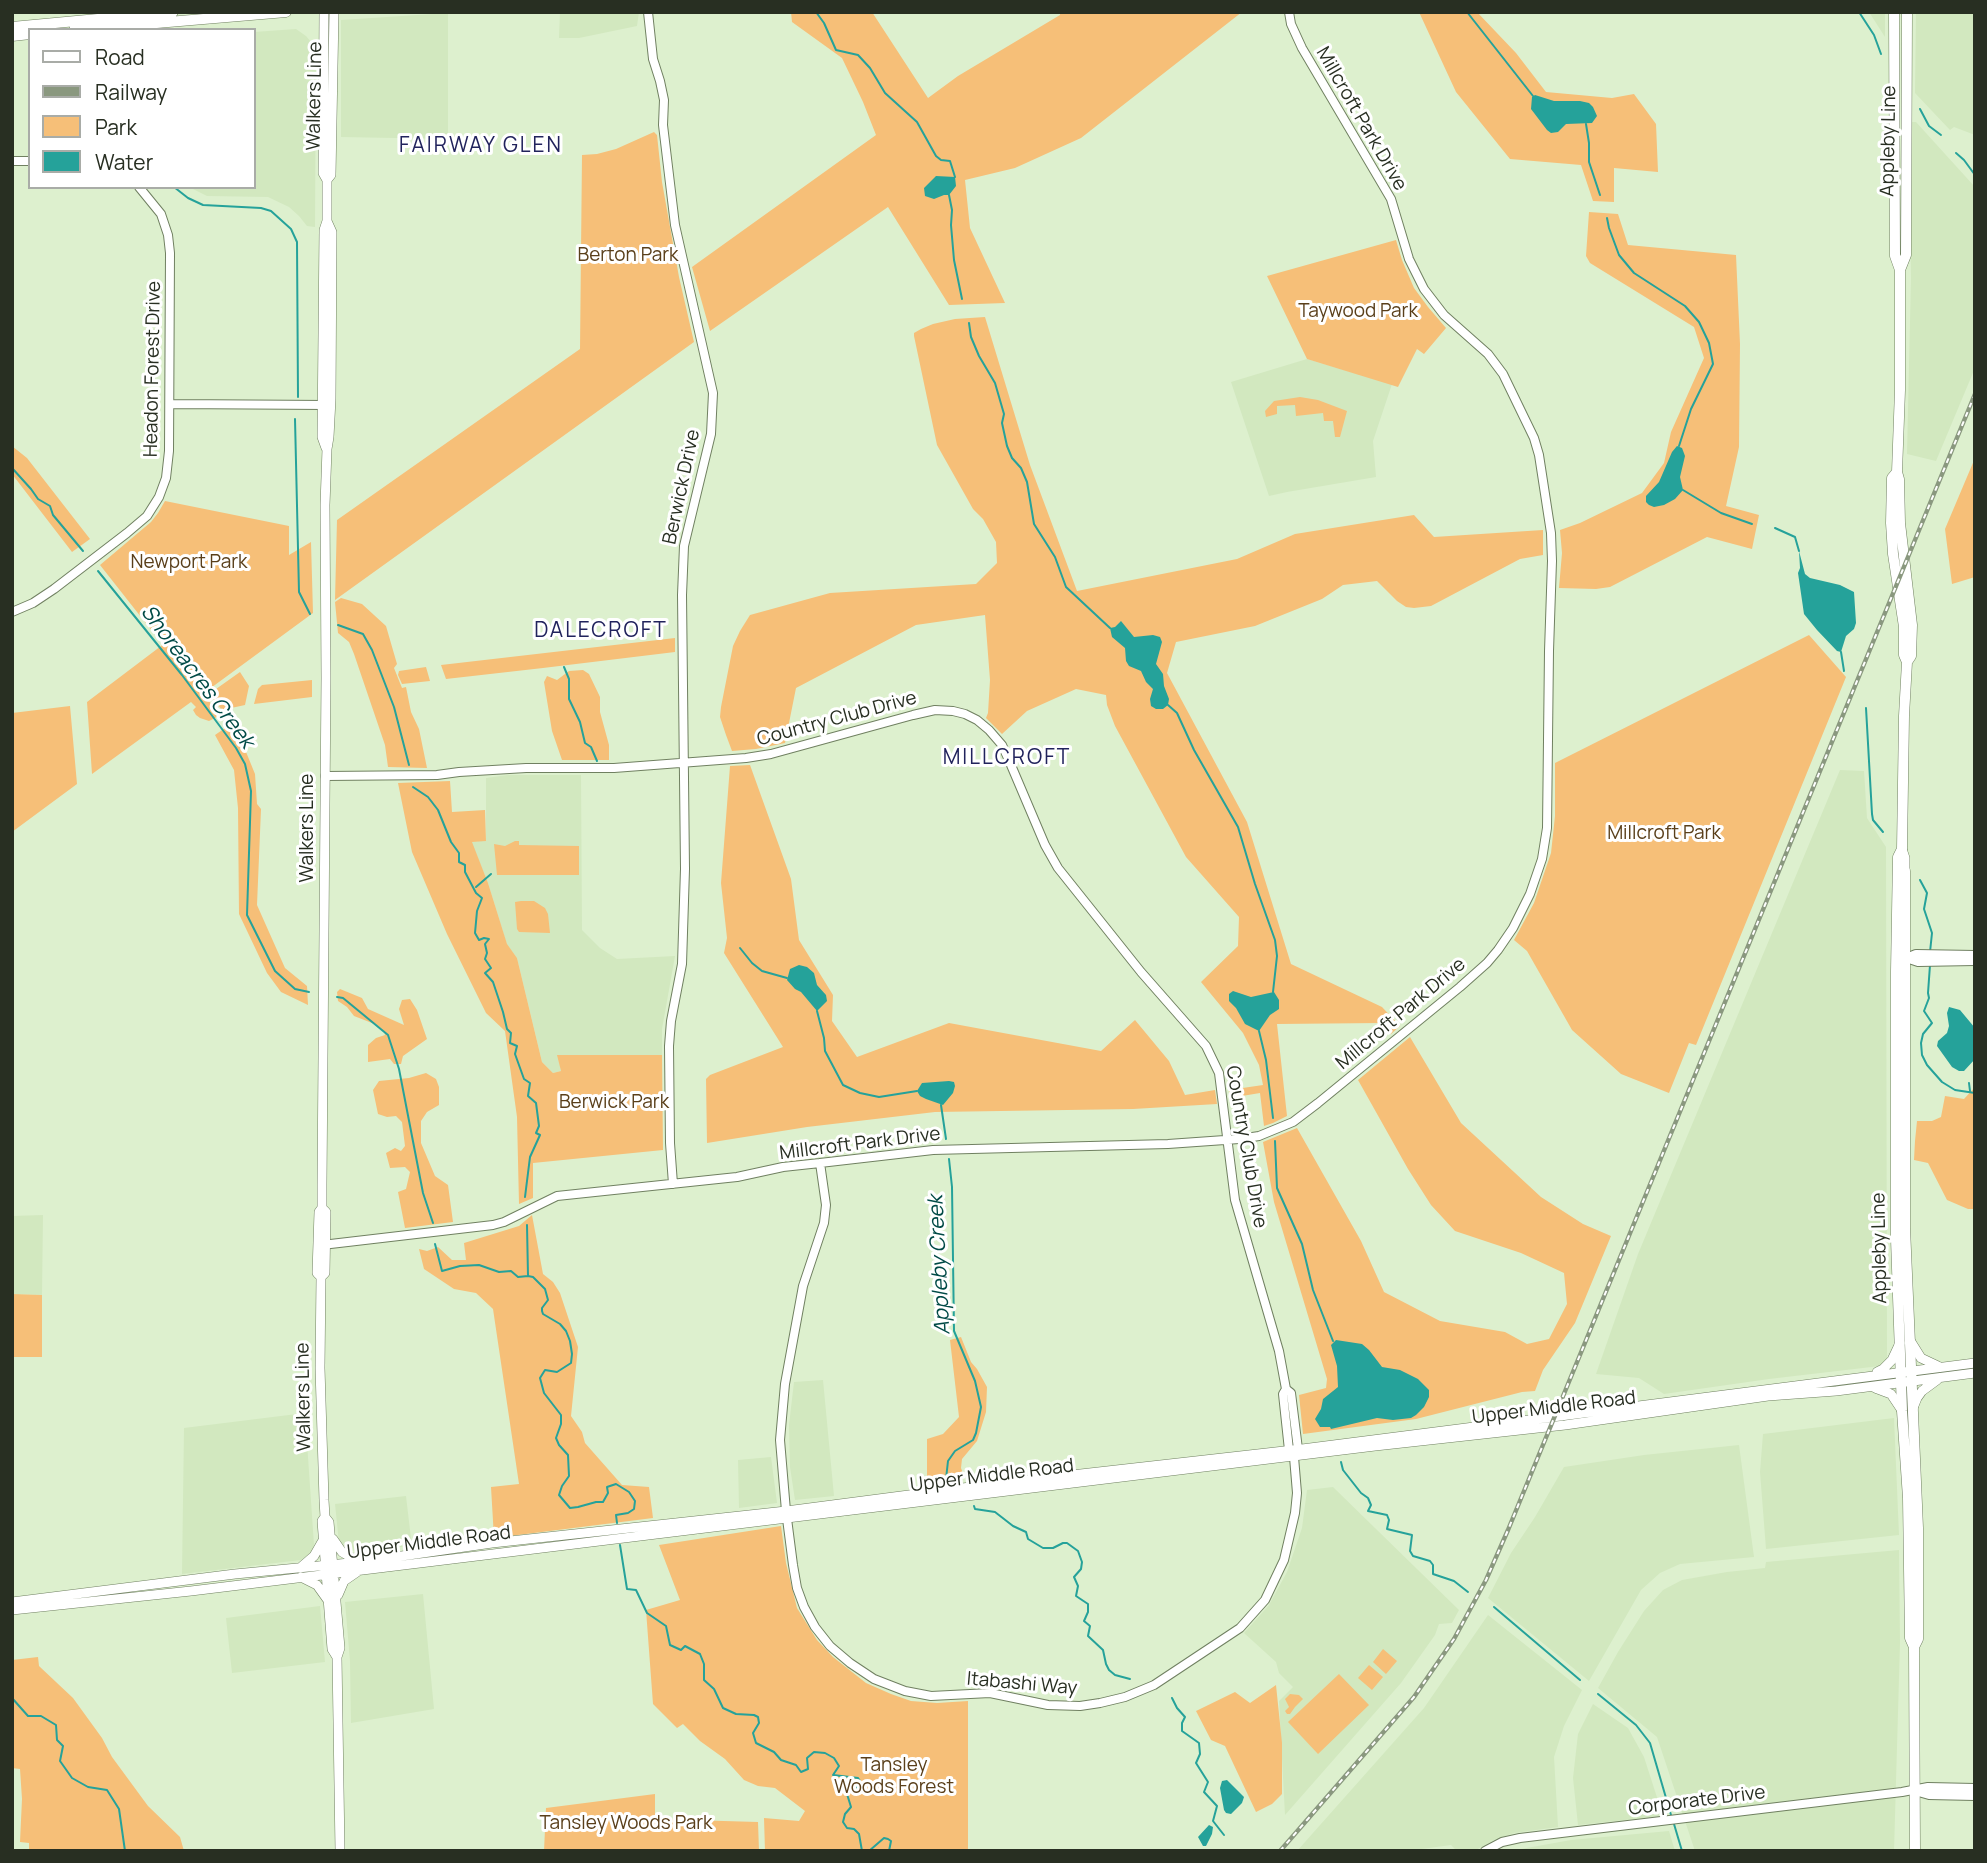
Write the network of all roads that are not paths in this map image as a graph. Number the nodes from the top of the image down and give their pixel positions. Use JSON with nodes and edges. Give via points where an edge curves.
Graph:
{"nodes":[{"id":1,"x":173,"y":12,"type":"edge"},
{"id":2,"x":286,"y":12,"type":"edge"},
{"id":3,"x":324,"y":12,"type":"edge"},
{"id":4,"x":334,"y":12,"type":"edge"},
{"id":5,"x":648,"y":12,"type":"edge"},
{"id":6,"x":1289,"y":12,"type":"edge"},
{"id":7,"x":1894,"y":12,"type":"edge"},
{"id":8,"x":1908,"y":12,"type":"edge"},
{"id":9,"x":12,"y":27,"type":"edge"},
{"id":10,"x":98,"y":28,"type":"edge"},
{"id":11,"x":327,"y":180,"type":"junction"},
{"id":12,"x":141,"y":189,"type":"edge"},
{"id":13,"x":1900,"y":270,"type":"junction"},
{"id":14,"x":170,"y":404,"type":"junction"},
{"id":15,"x":327,"y":405,"type":"junction"},
{"id":16,"x":12,"y":612,"type":"edge"},
{"id":17,"x":683,"y":762,"type":"junction"},
{"id":18,"x":325,"y":776,"type":"junction"},
{"id":19,"x":1902,"y":849,"type":"junction"},
{"id":20,"x":1905,"y":871,"type":"joint"},
{"id":21,"x":1975,"y":955,"type":"edge"},
{"id":22,"x":1901,"y":958,"type":"junction"},
{"id":23,"x":1939,"y":958,"type":"junction"},
{"id":24,"x":1975,"y":961,"type":"edge"},
{"id":25,"x":1227,"y":1140,"type":"junction"},
{"id":26,"x":820,"y":1163,"type":"junction"},
{"id":27,"x":673,"y":1184,"type":"junction"},
{"id":28,"x":323,"y":1208,"type":"junction"},
{"id":29,"x":324,"y":1245,"type":"junction"},
{"id":30,"x":321,"y":1277,"type":"junction"},
{"id":31,"x":1905,"y":1341,"type":"junction"},
{"id":32,"x":1975,"y":1363,"type":"edge"},
{"id":33,"x":1944,"y":1368,"type":"junction"},
{"id":34,"x":1975,"y":1373,"type":"edge"},
{"id":35,"x":1867,"y":1376,"type":"junction"},
{"id":36,"x":1907,"y":1377,"type":"junction"},
{"id":37,"x":1941,"y":1378,"type":"junction"},
{"id":38,"x":1870,"y":1387,"type":"junction"},
{"id":39,"x":1907,"y":1412,"type":"junction"},
{"id":40,"x":1294,"y":1452,"type":"junction"},
{"id":41,"x":787,"y":1515,"type":"junction"},
{"id":42,"x":327,"y":1534,"type":"junction"},
{"id":43,"x":361,"y":1566,"type":"junction"},
{"id":44,"x":330,"y":1569,"type":"junction"},
{"id":45,"x":299,"y":1573,"type":"junction"},
{"id":46,"x":180,"y":1582,"type":"junction"},
{"id":47,"x":215,"y":1582,"type":"junction"},
{"id":48,"x":191,"y":1591,"type":"junction"},
{"id":49,"x":12,"y":1602,"type":"edge"},
{"id":50,"x":333,"y":1607,"type":"junction"},
{"id":51,"x":12,"y":1611,"type":"edge"},
{"id":52,"x":1975,"y":1788,"type":"edge"},
{"id":53,"x":1915,"y":1791,"type":"junction"},
{"id":54,"x":1975,"y":1796,"type":"edge"},
{"id":55,"x":340,"y":1851,"type":"edge"},
{"id":56,"x":1485,"y":1851,"type":"edge"},
{"id":57,"x":1915,"y":1851,"type":"edge"}],
"edges":[{"from":1,"to":9,"type":"main road"},
{"from":2,"to":10,"type":"main road"},
{"from":3,"to":11,"type":"main road","name":"Walkers Line","via":[[323,173]]},
{"from":4,"to":11,"type":"main road","name":"Walkers Line","via":[[331,175]]},
{"from":5,"to":17,"type":"street","name":"Berwick Drive","via":[[653,59],[663,91],[675,225],[713,393],[712,434],[684,546]]},
{"from":6,"to":25,"type":"street","name":"Millcroft Park Drive","via":[[1302,48],[1391,199],[1409,259],[1424,289],[1444,315],[1496,364],[1534,438],[1552,561],[1547,828],[1538,873],[1525,905],[1487,963],[1298,1118],[1259,1136]]},
{"from":7,"to":13,"type":"main road","name":"Appleby Line","via":[[1895,256]]},
{"from":8,"to":13,"type":"main road","name":"Appleby Line","via":[[1906,255]]},
{"from":11,"to":15,"type":"main road","name":"Walkers Line"},
{"from":12,"to":14,"type":"street","name":"Headon Forest Drive","via":[[161,214],[168,240]]},
{"from":13,"to":19,"type":"main road","name":"Appleby Line","via":[[1900,390],[1891,523],[1908,662]]},
{"from":14,"to":15,"type":"street"},
{"from":14,"to":16,"type":"street","name":"Headon Forest Drive","via":[[166,478],[147,516],[54,589]]},
{"from":15,"to":18,"type":"main road","name":"Walkers Line"},
{"from":17,"to":18,"type":"street","name":"Country Club Drive"},
{"from":17,"to":25,"type":"street","name":"Country Club Drive","via":[[771,754],[930,711],[953,711],[977,720],[1002,745],[1061,873],[1212,1055],[1222,1087]]},
{"from":17,"to":27,"type":"street","name":"Berwick Drive","via":[[682,957],[669,1046]]},
{"from":18,"to":28,"type":"main road","name":"Walkers Line"},
{"from":19,"to":20,"type":"main road","name":"Appleby Line"},
{"from":19,"to":22,"type":"main road","name":"Appleby Line","via":[[1898,856]]},
{"from":20,"to":22,"type":"main road","name":"Appleby Line"},
{"from":21,"to":23,"type":"street"},
{"from":22,"to":23,"type":"street","via":[[1918,962]]},
{"from":22,"to":31,"type":"main road","name":"Appleby Line","via":[[1896,1260]]},
{"from":23,"to":24,"type":"street"},
{"from":25,"to":26,"type":"street","name":"Millcroft Park Drive","via":[[933,1150]]},
{"from":25,"to":40,"type":"street","name":"Country Club Drive","via":[[1236,1207],[1277,1341]]},
{"from":26,"to":27,"type":"street","name":"Millcroft Park Drive"},
{"from":26,"to":41,"type":"street","name":"Itabashi Way","via":[[824,1223],[803,1286],[782,1405]]},
{"from":27,"to":29,"type":"street","name":"Millcroft Park Drive","via":[[557,1196],[493,1225]]},
{"from":28,"to":29,"type":"main road","name":"Walkers Line"},
{"from":28,"to":30,"type":"main road","name":"Walkers Line","via":[[319,1212],[317,1273]]},
{"from":29,"to":30,"type":"main road","name":"Walkers Line","via":[[325,1273]]},
{"from":30,"to":42,"type":"main road","name":"Walkers Line"},
{"from":31,"to":33,"type":"main road","via":[[1921,1358]]},
{"from":31,"to":35,"type":"main road","via":[[1888,1365]]},
{"from":31,"to":36,"type":"main road","name":"Appleby Line"},
{"from":32,"to":33,"type":"main road","name":"Upper Middle Road"},
{"from":33,"to":36,"type":"main road","name":"Upper Middle Road"},
{"from":34,"to":37,"type":"main road","name":"Upper Middle Road"},
{"from":35,"to":36,"type":"main road","name":"Upper Middle Road"},
{"from":35,"to":40,"type":"main road","name":"Upper Middle Road"},
{"from":36,"to":37,"type":"main road","name":"Upper Middle Road"},
{"from":36,"to":38,"type":"main road","name":"Upper Middle Road"},
{"from":36,"to":39,"type":"main road","name":"Appleby Line"},
{"from":37,"to":39,"type":"main road","via":[[1927,1386]]},
{"from":38,"to":39,"type":"main road","via":[[1891,1394]]},
{"from":38,"to":40,"type":"main road","name":"Upper Middle Road","via":[[1768,1396],[1553,1427]]},
{"from":39,"to":53,"type":"main road","name":"Appleby Line","via":[[1916,1466],[1918,1541]]},
{"from":40,"to":41,"type":"main road","name":"Upper Middle Road"},
{"from":40,"to":41,"type":"street","name":"Itabashi Way","via":[[1297,1499],[1292,1530],[1279,1572],[1258,1609],[1230,1636],[1154,1685],[1087,1705],[1048,1705],[990,1693],[918,1694],[862,1672],[830,1646],[804,1607],[795,1580]]},
{"from":41,"to":43,"type":"main road","name":"Upper Middle Road"},
{"from":42,"to":43,"type":"main road"},
{"from":42,"to":44,"type":"main road","name":"Walkers Line"},
{"from":42,"to":45,"type":"main road"},
{"from":43,"to":44,"type":"main road","name":"Upper Middle Road"},
{"from":43,"to":50,"type":"main road","via":[[341,1585]]},
{"from":44,"to":45,"type":"main road","name":"Upper Middle Road"},
{"from":44,"to":50,"type":"main road","name":"Walkers Line"},
{"from":45,"to":47,"type":"main road","name":"Upper Middle Road"},
{"from":45,"to":47,"type":"main road","name":"Upper Middle Road","via":[[235,1574]]},
{"from":45,"to":50,"type":"main road","via":[[317,1584]]},
{"from":46,"to":47,"type":"main road","name":"Upper Middle Road"},
{"from":46,"to":48,"type":"main road"},
{"from":46,"to":49,"type":"main road","name":"Upper Middle Road"},
{"from":47,"to":48,"type":"main road","via":[[197,1583]]},
{"from":48,"to":51,"type":"main road"},
{"from":50,"to":55,"type":"main road","name":"Walkers Line","via":[[340,1648]]},
{"from":52,"to":53,"type":"street","name":"Corporate Drive"},
{"from":53,"to":54,"type":"street","name":"Corporate Drive","via":[[1929,1796]]},
{"from":53,"to":56,"type":"street","name":"Corporate Drive","via":[[1520,1838]]},
{"from":53,"to":57,"type":"main road","name":"Appleby Line"}]}
